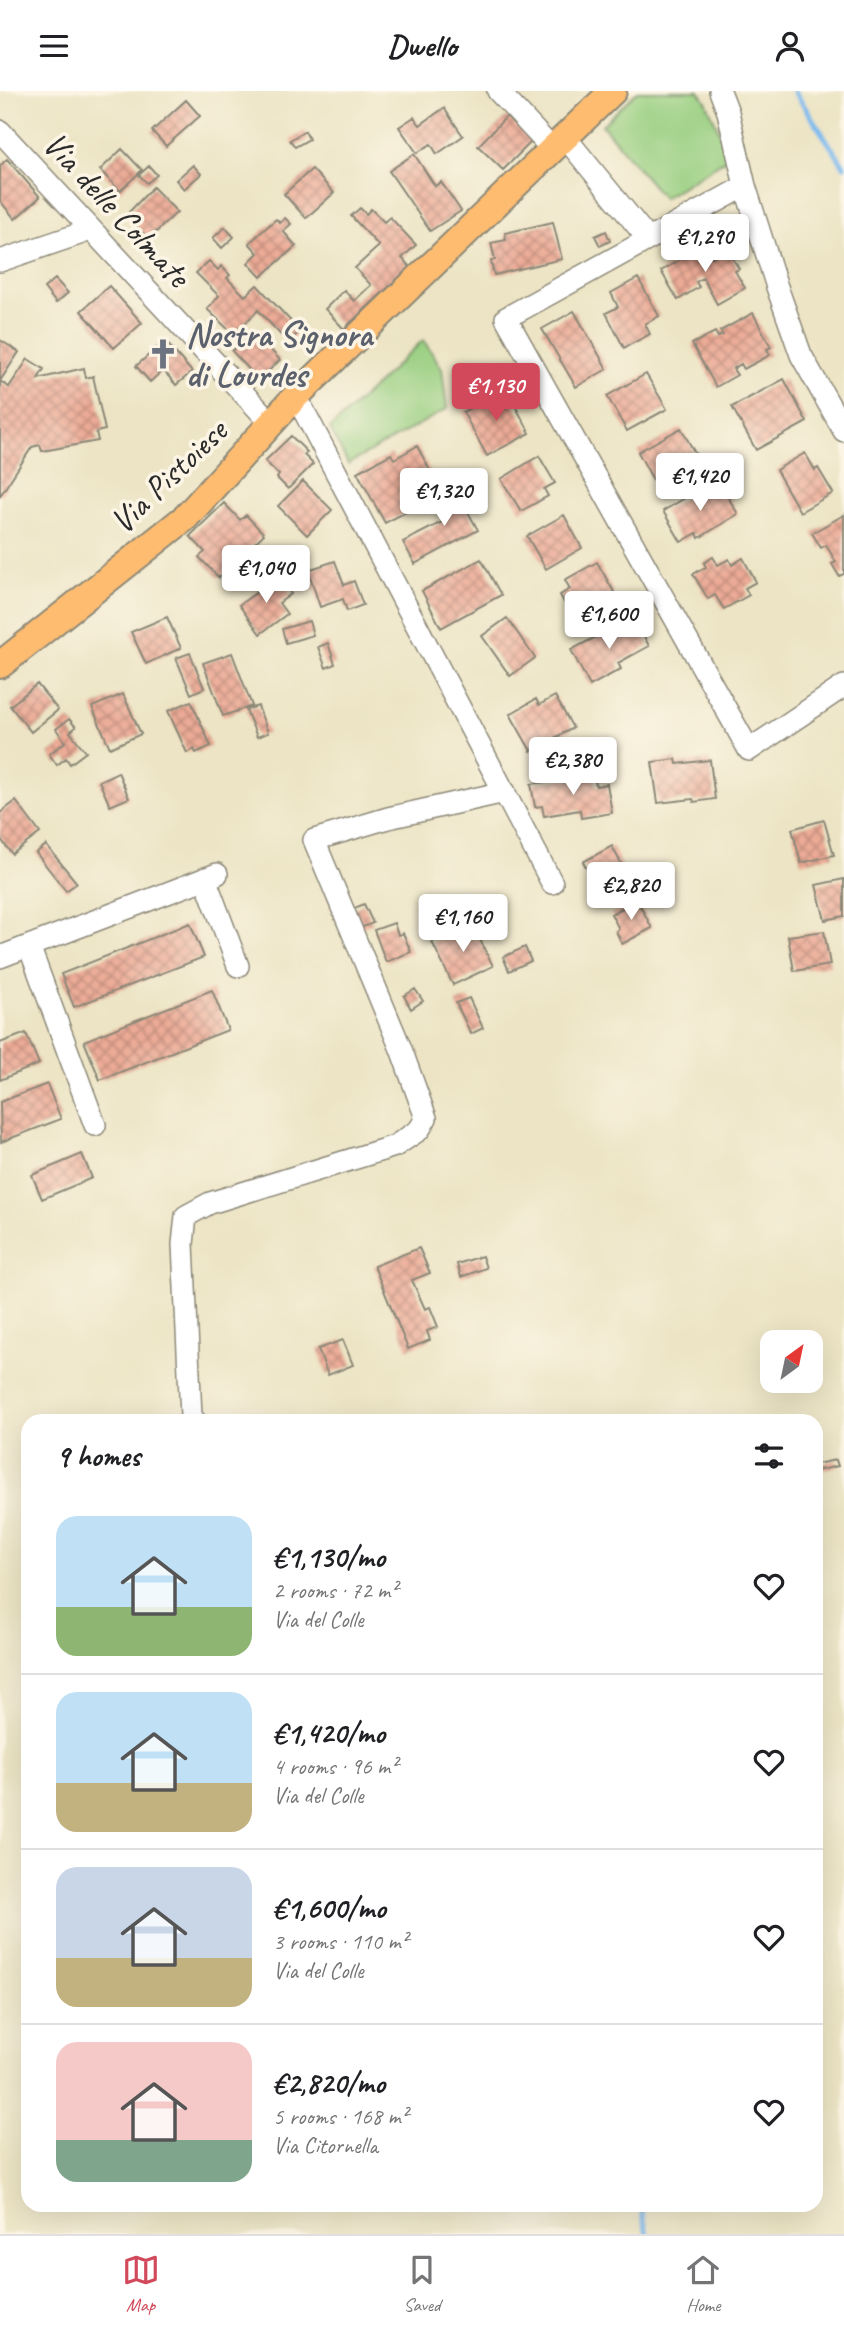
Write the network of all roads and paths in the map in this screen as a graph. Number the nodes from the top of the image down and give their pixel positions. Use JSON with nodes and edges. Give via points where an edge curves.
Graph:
{"nodes":[{"id":1,"x":498,"y":91,"type":"edge"},
{"id":2,"x":613,"y":91,"type":"edge"},
{"id":3,"x":720,"y":91,"type":"edge"},
{"id":4,"x":0,"y":131,"type":"edge"},
{"id":5,"x":559,"y":143,"type":"junction"},
{"id":6,"x":745,"y":186,"type":"junction"},
{"id":7,"x":91,"y":230,"type":"junction"},
{"id":8,"x":648,"y":239,"type":"junction"},
{"id":9,"x":0,"y":261,"type":"edge"},
{"id":10,"x":296,"y":396,"type":"junction"},
{"id":11,"x":271,"y":423,"type":"junction"},
{"id":12,"x":844,"y":431,"type":"edge"},
{"id":13,"x":0,"y":665,"type":"edge"},
{"id":14,"x":844,"y":686,"type":"edge"},
{"id":15,"x":505,"y":792,"type":"junction"},
{"id":16,"x":552,"y":883,"type":"dead end"},
{"id":17,"x":29,"y":946,"type":"junction"},
{"id":18,"x":0,"y":957,"type":"edge"},
{"id":19,"x":237,"y":966,"type":"dead end"},
{"id":20,"x":95,"y":1125,"type":"dead end"},
{"id":21,"x":191,"y":1414,"type":"edge"}],
"edges":[{"from":1,"to":5,"type":"street"},
{"from":2,"to":5,"type":"main road","name":"Via Pistoiese"},
{"from":3,"to":6,"type":"street"},
{"from":4,"to":7,"type":"street","name":"Via delle Colmate"},
{"from":5,"to":8,"type":"street"},
{"from":5,"to":10,"type":"main road","name":"Via Pistoiese"},
{"from":6,"to":8,"type":"street"},
{"from":6,"to":12,"type":"street","via":[[802,355]]},
{"from":7,"to":9,"type":"street"},
{"from":7,"to":11,"type":"street","name":"Via delle Colmate"},
{"from":8,"to":14,"type":"street","via":[[506,318],[749,750]]},
{"from":10,"to":11,"type":"main road","name":"Via Pistoiese"},
{"from":10,"to":15,"type":"street"},
{"from":11,"to":13,"type":"main road","name":"Via Pistoiese","via":[[186,517]]},
{"from":15,"to":16,"type":"street"},
{"from":15,"to":21,"type":"street","via":[[314,840],[426,1118],[419,1130],[395,1146],[210,1203],[186,1216]]},
{"from":17,"to":18,"type":"street"},
{"from":17,"to":19,"type":"street","via":[[211,876]]},
{"from":17,"to":20,"type":"street"}]}
